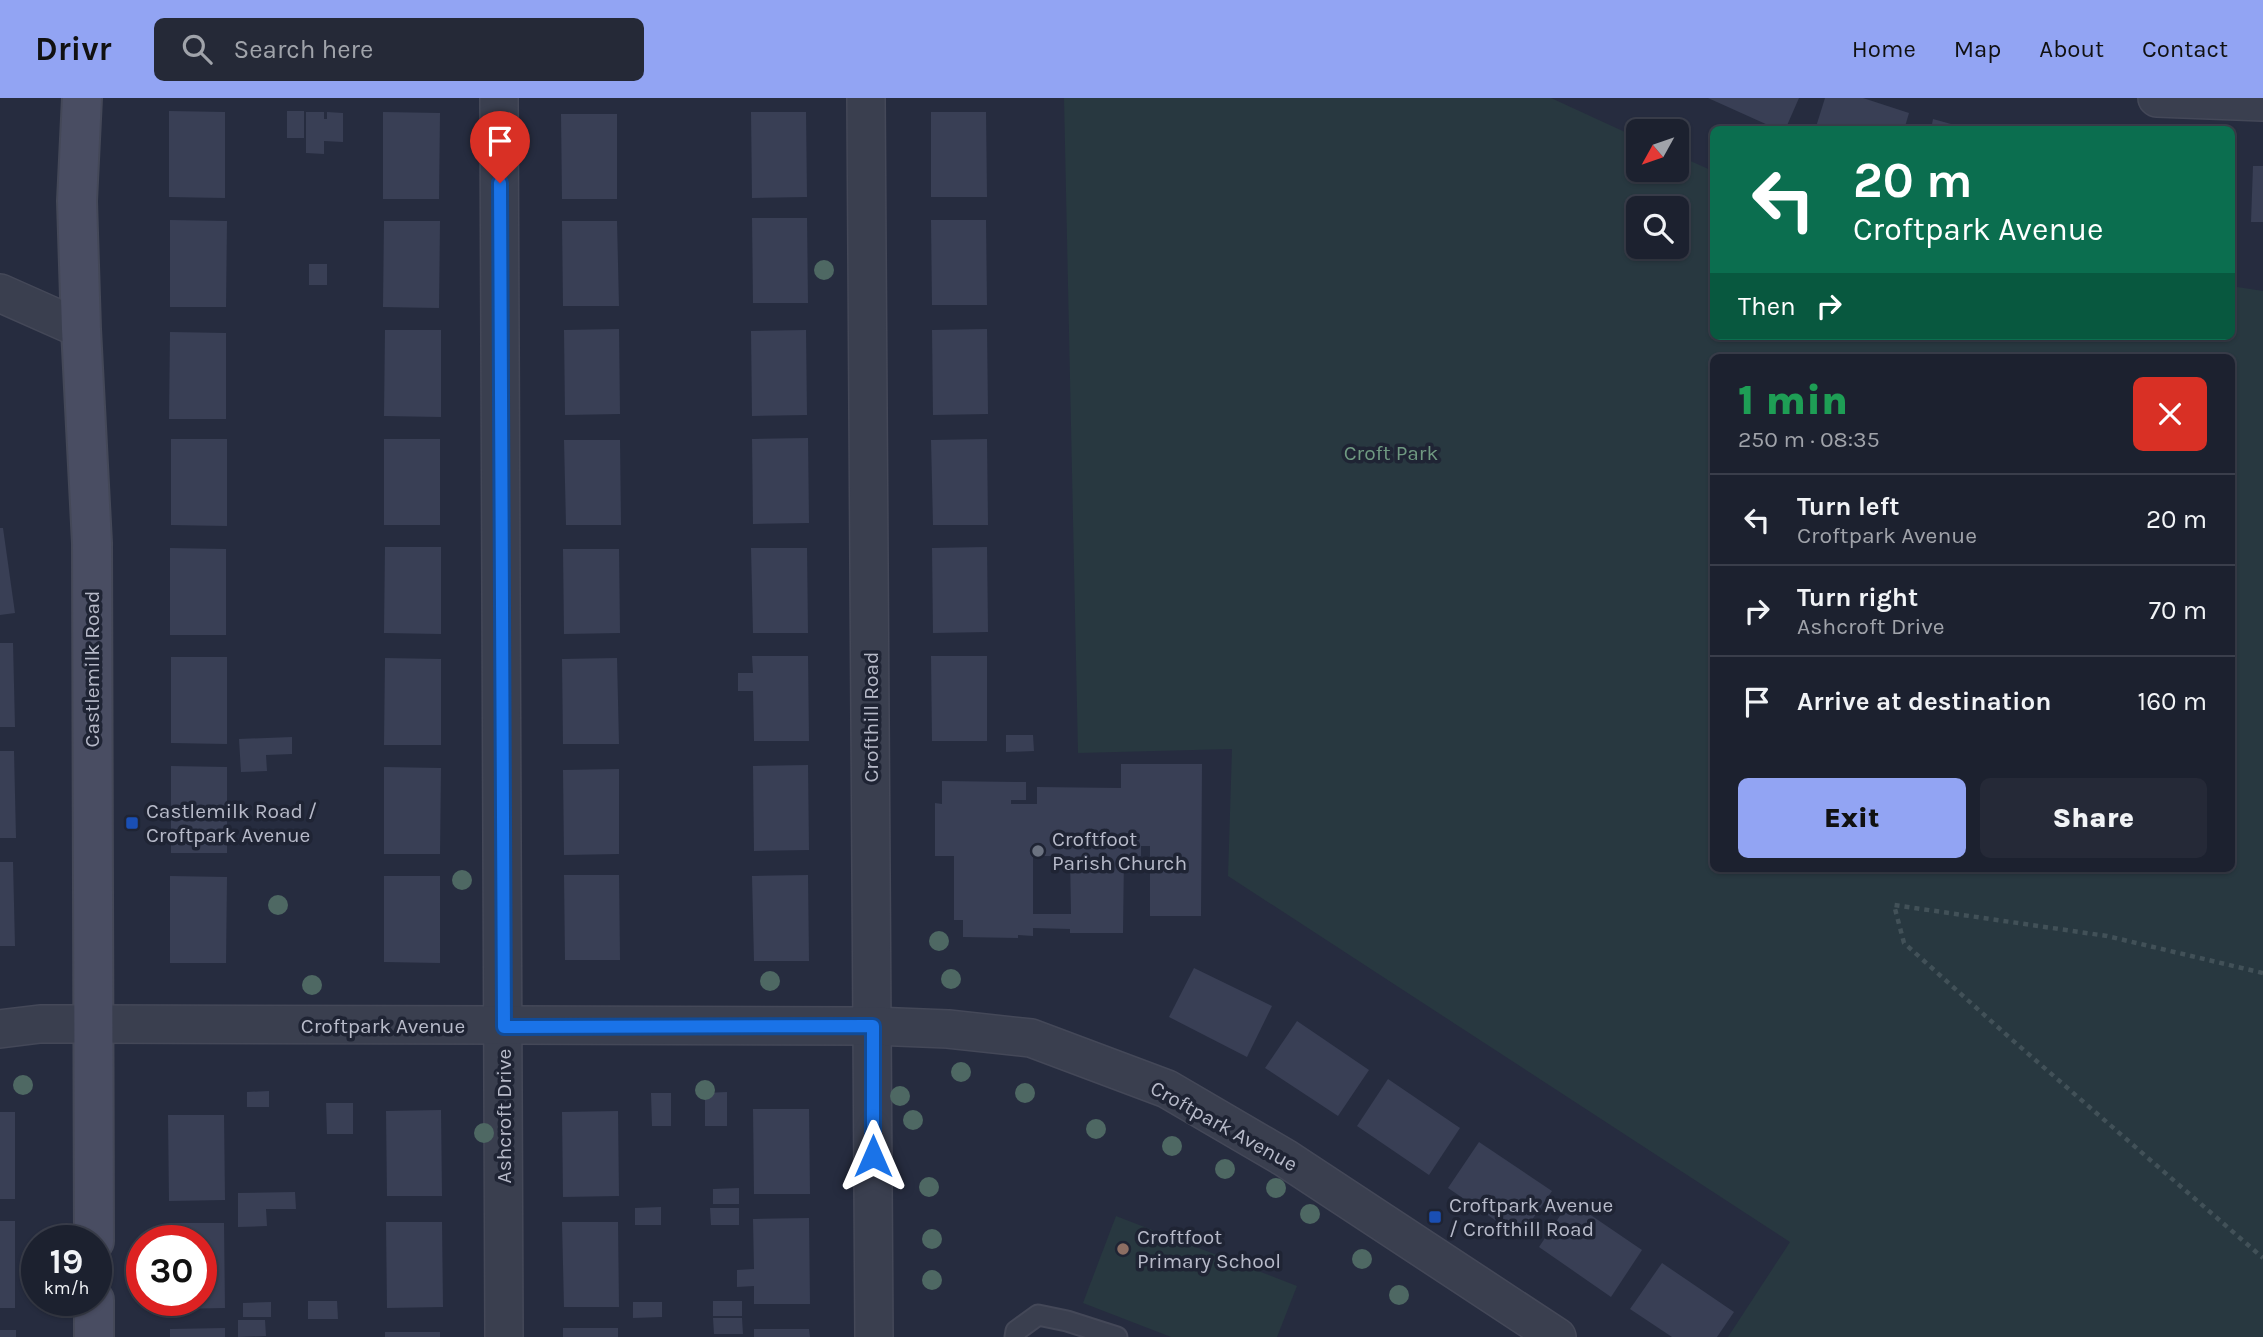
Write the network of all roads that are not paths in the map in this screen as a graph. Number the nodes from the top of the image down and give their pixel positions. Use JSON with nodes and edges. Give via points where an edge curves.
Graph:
{"nodes":[{"id":1,"x":82,"y":98,"type":"edge"},
{"id":2,"x":499,"y":98,"type":"edge"},
{"id":3,"x":866,"y":98,"type":"edge"},
{"id":4,"x":2157,"y":98,"type":"edge"},
{"id":5,"x":2263,"y":102,"type":"edge"},
{"id":6,"x":0,"y":293,"type":"edge"},
{"id":7,"x":80,"y":329,"type":"junction"},
{"id":8,"x":94,"y":1024,"type":"junction"},
{"id":9,"x":873,"y":1026,"type":"junction"},
{"id":10,"x":504,"y":1027,"type":"junction"},
{"id":11,"x":0,"y":1029,"type":"edge"},
{"id":12,"x":94,"y":1225,"type":"edge"},
{"id":13,"x":94,"y":1316,"type":"edge"},
{"id":14,"x":94,"y":1337,"type":"edge"},
{"id":15,"x":504,"y":1337,"type":"edge"},
{"id":16,"x":874,"y":1337,"type":"edge"},
{"id":17,"x":1015,"y":1337,"type":"edge"},
{"id":18,"x":1117,"y":1337,"type":"edge"},
{"id":19,"x":1557,"y":1337,"type":"edge"}],
"edges":[{"from":1,"to":7,"type":"street","name":"Castlemilk Road","via":[[77,201]]},
{"from":2,"to":10,"type":"street","name":"Ashcroft Drive"},
{"from":3,"to":9,"type":"street","name":"Crofthill Road"},
{"from":4,"to":5,"type":"street"},
{"from":6,"to":7,"type":"street"},
{"from":7,"to":8,"type":"street","name":"Castlemilk Road","via":[[92,543]]},
{"from":8,"to":10,"type":"street","name":"Croftpark Avenue"},
{"from":8,"to":11,"type":"street","name":"Croftpark Avenue"},
{"from":8,"to":12,"type":"street","name":"Castlemilk Road"},
{"from":9,"to":10,"type":"street","name":"Croftpark Avenue"},
{"from":9,"to":16,"type":"street","name":"Crofthill Road"},
{"from":9,"to":19,"type":"street","name":"Croftpark Avenue","via":[[1031,1038],[1167,1089],[1285,1158]]},
{"from":10,"to":15,"type":"street","name":"Ashcroft Drive"},
{"from":13,"to":14,"type":"street"},
{"from":17,"to":18,"type":"lane","via":[[1016,1331],[1038,1315]]}]}
